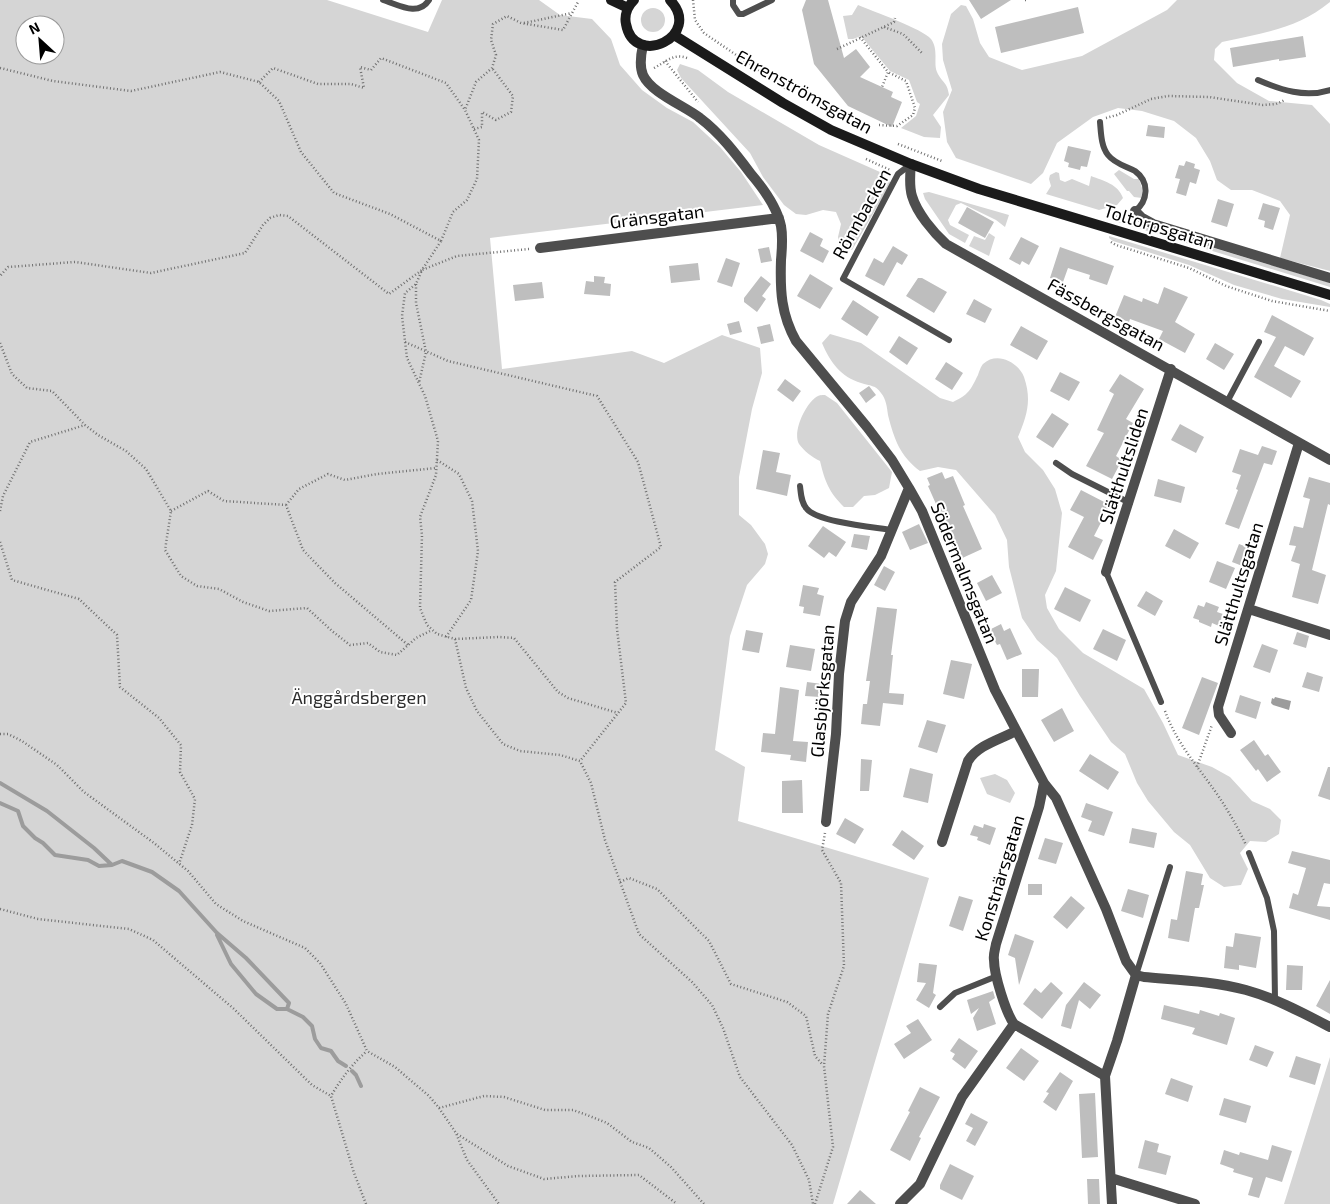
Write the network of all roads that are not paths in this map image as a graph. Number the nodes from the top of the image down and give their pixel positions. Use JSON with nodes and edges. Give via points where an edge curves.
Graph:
{"nodes":[{"id":1,"x":383,"y":0,"type":"edge"},
{"id":2,"x":430,"y":0,"type":"edge"},
{"id":3,"x":611,"y":0,"type":"edge"},
{"id":4,"x":670,"y":0,"type":"edge"},
{"id":5,"x":733,"y":0,"type":"edge"},
{"id":6,"x":772,"y":0,"type":"edge"},
{"id":7,"x":631,"y":4,"type":"edge"},
{"id":8,"x":674,"y":35,"type":"junction"},
{"id":9,"x":643,"y":45,"type":"junction"},
{"id":10,"x":1258,"y":80,"type":"dead end"},
{"id":11,"x":1330,"y":90,"type":"edge"},
{"id":12,"x":1100,"y":122,"type":"road end"},
{"id":13,"x":911,"y":164,"type":"junction"},
{"id":14,"x":979,"y":189,"type":"joint"},
{"id":15,"x":1138,"y":214,"type":"joint"},
{"id":16,"x":778,"y":218,"type":"junction"},
{"id":17,"x":540,"y":248,"type":"road end"},
{"id":18,"x":1330,"y":278,"type":"edge"},
{"id":19,"x":1330,"y":295,"type":"edge"},
{"id":20,"x":949,"y":340,"type":"dead end"},
{"id":21,"x":1259,"y":342,"type":"dead end"},
{"id":22,"x":1171,"y":369,"type":"junction"},
{"id":23,"x":1227,"y":402,"type":"junction"},
{"id":24,"x":1299,"y":443,"type":"junction"},
{"id":25,"x":1330,"y":460,"type":"edge"},
{"id":26,"x":1056,"y":463,"type":"dead end"},
{"id":27,"x":800,"y":486,"type":"dead end"},
{"id":28,"x":909,"y":488,"type":"junction"},
{"id":29,"x":1130,"y":503,"type":"junction"},
{"id":30,"x":891,"y":530,"type":"junction"},
{"id":31,"x":1106,"y":572,"type":"joint"},
{"id":32,"x":1249,"y":609,"type":"junction"},
{"id":33,"x":1330,"y":635,"type":"edge"},
{"id":34,"x":1161,"y":702,"type":"road end"},
{"id":35,"x":1016,"y":731,"type":"junction"},
{"id":36,"x":1231,"y":733,"type":"dead end"},
{"id":37,"x":1044,"y":783,"type":"junction"},
{"id":38,"x":826,"y":822,"type":"road end"},
{"id":39,"x":942,"y":842,"type":"dead end"},
{"id":40,"x":1249,"y":853,"type":"road end"},
{"id":41,"x":1170,"y":867,"type":"dead end"},
{"id":42,"x":1136,"y":975,"type":"junction"},
{"id":43,"x":997,"y":976,"type":"junction"},
{"id":44,"x":1274,"y":1000,"type":"junction"},
{"id":45,"x":940,"y":1007,"type":"dead end"},
{"id":46,"x":1014,"y":1024,"type":"junction"},
{"id":47,"x":1330,"y":1027,"type":"edge"},
{"id":48,"x":1105,"y":1076,"type":"junction"},
{"id":49,"x":1110,"y":1178,"type":"junction"},
{"id":50,"x":900,"y":1204,"type":"edge"},
{"id":51,"x":1112,"y":1204,"type":"edge"},
{"id":52,"x":1195,"y":1204,"type":"edge"}],
"edges":[{"from":1,"to":2,"type":"lane","via":[[418,10]]},
{"from":3,"to":7,"type":"street"},
{"from":4,"to":8,"type":"street","via":[[679,19]]},
{"from":5,"to":6,"type":"lane","via":[[732,5],[738,14],[743,14]]},
{"from":7,"to":9,"type":"street","via":[[626,23],[628,30]]},
{"from":8,"to":9,"type":"street","via":[[658,46]]},
{"from":8,"to":13,"type":"street","name":"Ehrenströmsgatan","via":[[831,130]]},
{"from":9,"to":16,"type":"street","name":"Södermalmsgatan","via":[[641,66],[648,82],[717,132],[752,175]]},
{"from":10,"to":11,"type":"lane","via":[[1293,92],[1310,94]]},
{"from":12,"to":15,"type":"lane","via":[[1107,154],[1135,172],[1144,183],[1146,197]]},
{"from":13,"to":14,"type":"street","name":"Ehrenströmsgatan"},
{"from":13,"to":20,"type":"lane","name":"Rönnbacken","via":[[898,174],[844,278]]},
{"from":13,"to":22,"type":"street","name":"Fässbergsgatan","via":[[912,196],[923,216],[946,244]]},
{"from":14,"to":19,"type":"street","name":"Toltorpsgatan"},
{"from":15,"to":18,"type":"street","name":"Toltorpsgatan","via":[[1153,224]]},
{"from":16,"to":17,"type":"street","name":"Gränsgatan"},
{"from":16,"to":28,"type":"street","name":"Södermalmsgatan","via":[[782,228],[782,302],[790,329],[796,341],[868,426]]},
{"from":21,"to":23,"type":"lane"},
{"from":22,"to":23,"type":"street","name":"Fässbergsgatan"},
{"from":22,"to":29,"type":"street","name":"Slätthultsliden"},
{"from":23,"to":24,"type":"street","name":"Fässbergsgatan"},
{"from":24,"to":25,"type":"street","name":"Fässbergsgatan"},
{"from":24,"to":32,"type":"street","name":"Slätthultsgatan"},
{"from":26,"to":29,"type":"lane"},
{"from":27,"to":30,"type":"lane","via":[[804,505],[815,515]]},
{"from":28,"to":30,"type":"street","name":"Glasbjörksgatan"},
{"from":28,"to":35,"type":"street","name":"Södermalmsgatan","via":[[922,511],[982,660]]},
{"from":29,"to":31,"type":"street","name":"Slätthultsliden"},
{"from":30,"to":38,"type":"street","name":"Glasbjörksgatan","via":[[881,556],[851,602],[844,621]]},
{"from":31,"to":34,"type":"lane"},
{"from":32,"to":33,"type":"street"},
{"from":32,"to":36,"type":"street","name":"Slätthultsgatan","via":[[1218,707],[1219,715]]},
{"from":35,"to":37,"type":"street","name":"Södermalmsgatan"},
{"from":35,"to":39,"type":"street","via":[[973,753]]},
{"from":37,"to":42,"type":"street","name":"Södermalmsgatan","via":[[1056,798],[1126,961]]},
{"from":37,"to":43,"type":"street","name":"Konstnärsgatan","via":[[996,944],[993,959]]},
{"from":40,"to":44,"type":"lane","via":[[1267,898],[1272,921]]},
{"from":41,"to":42,"type":"lane"},
{"from":42,"to":44,"type":"street","via":[[1223,985]]},
{"from":42,"to":48,"type":"street"},
{"from":43,"to":45,"type":"lane","via":[[956,993]]},
{"from":43,"to":46,"type":"street","name":"Konstnärsgatan"},
{"from":44,"to":47,"type":"street"},
{"from":46,"to":48,"type":"street"},
{"from":46,"to":50,"type":"street","via":[[962,1097],[920,1184]]},
{"from":48,"to":49,"type":"street"},
{"from":49,"to":51,"type":"street"},
{"from":49,"to":52,"type":"street"}]}
